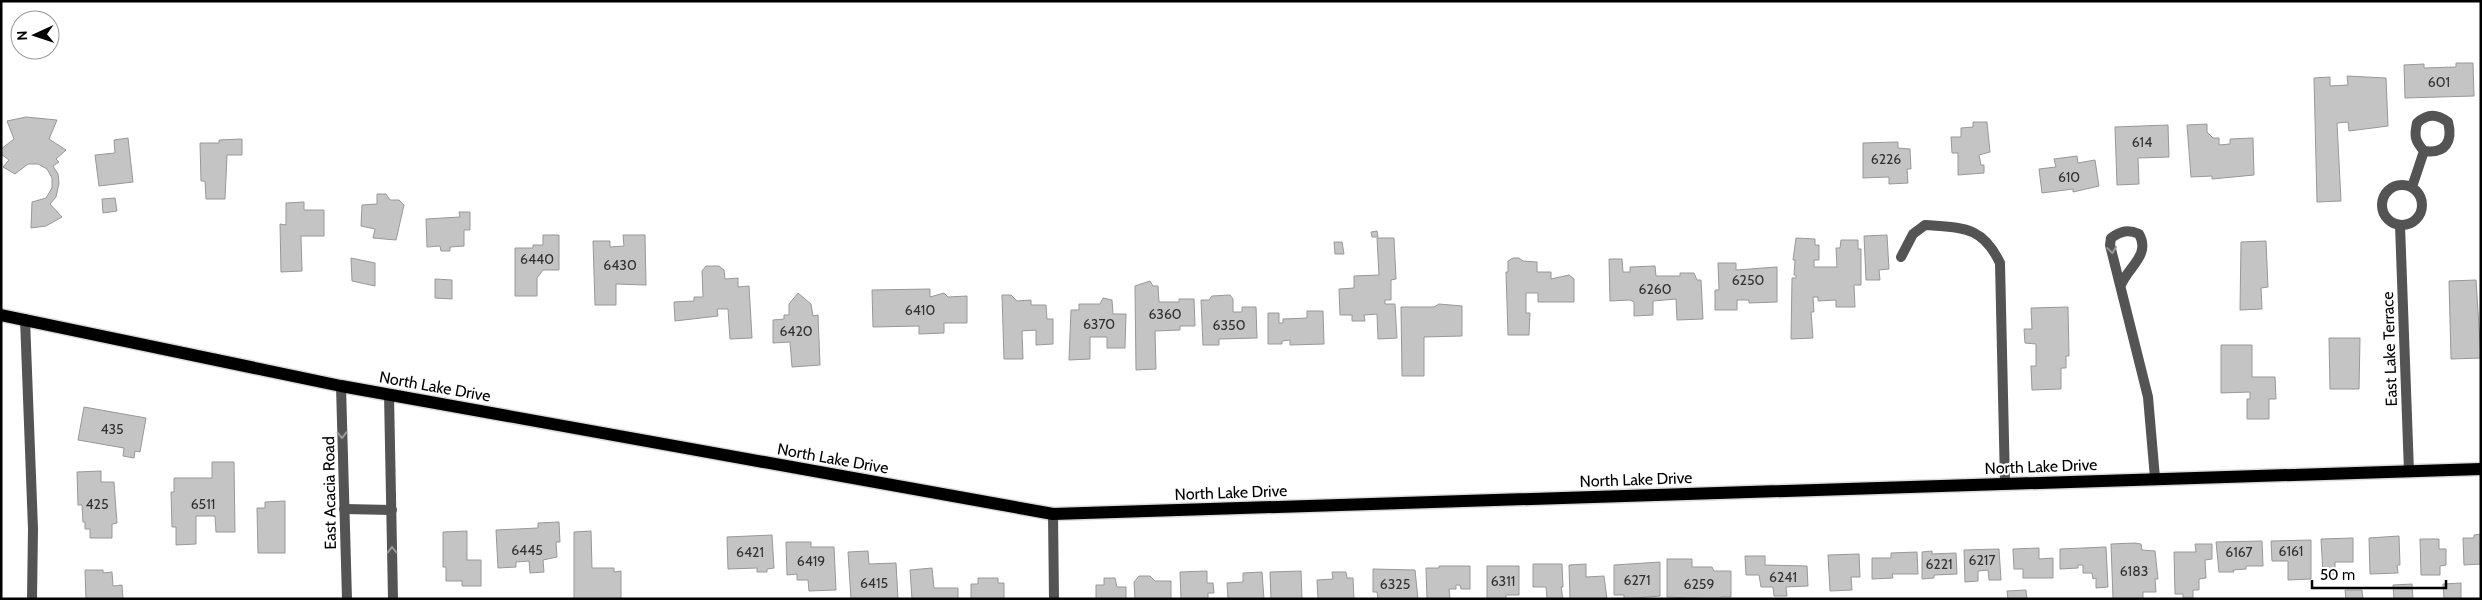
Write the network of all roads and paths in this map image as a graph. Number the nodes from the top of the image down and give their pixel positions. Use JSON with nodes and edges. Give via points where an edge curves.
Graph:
{"nodes":[{"id":1,"x":2424,"y":151,"type":"dead end"},
{"id":2,"x":2412,"y":187,"type":"junction"},
{"id":3,"x":2400,"y":225,"type":"junction"},
{"id":4,"x":1901,"y":257,"type":"dead end"},
{"id":5,"x":2121,"y":285,"type":"junction"},
{"id":6,"x":1,"y":315,"type":"edge"},
{"id":7,"x":25,"y":319,"type":"junction"},
{"id":8,"x":341,"y":386,"type":"junction"},
{"id":9,"x":389,"y":394,"type":"junction"},
{"id":10,"x":2481,"y":469,"type":"edge"},
{"id":11,"x":2409,"y":472,"type":"junction"},
{"id":12,"x":2155,"y":478,"type":"junction"},
{"id":13,"x":2005,"y":483,"type":"junction"},
{"id":14,"x":344,"y":509,"type":"junction"},
{"id":15,"x":392,"y":510,"type":"junction"},
{"id":16,"x":1053,"y":514,"type":"junction"},
{"id":17,"x":32,"y":599,"type":"edge"},
{"id":18,"x":347,"y":599,"type":"edge"},
{"id":19,"x":393,"y":599,"type":"edge"},
{"id":20,"x":1054,"y":599,"type":"edge"}],
"edges":[{"from":1,"to":2,"type":"street"},
{"from":2,"to":3,"type":"street","via":[[2422,200],[2421,213],[2412,223]]},
{"from":2,"to":3,"type":"street","via":[[2396,186],[2382,200],[2388,219]]},
{"from":3,"to":11,"type":"street","name":"East Lake Terrace"},
{"from":4,"to":13,"type":"street","via":[[1912,234],[1925,225],[1968,228],[1992,246],[2000,263]]},
{"from":5,"to":5,"type":"street","one_way":true,"via":[[2140,257],[2143,246],[2139,234],[2133,231],[2126,230],[2111,238]]},
{"from":5,"to":12,"type":"street","via":[[2148,397]]},
{"from":6,"to":7,"type":"main road","name":"North Lake Drive"},
{"from":7,"to":8,"type":"main road","name":"North Lake Drive"},
{"from":7,"to":17,"type":"street"},
{"from":8,"to":9,"type":"main road","name":"North Lake Drive"},
{"from":8,"to":14,"type":"street","name":"East Acacia Road","one_way":true},
{"from":9,"to":15,"type":"street"},
{"from":9,"to":16,"type":"main road","name":"North Lake Drive"},
{"from":10,"to":11,"type":"main road","name":"North Lake Drive"},
{"from":11,"to":12,"type":"main road","name":"North Lake Drive"},
{"from":12,"to":13,"type":"main road","name":"North Lake Drive"},
{"from":13,"to":16,"type":"main road","name":"North Lake Drive"},
{"from":14,"to":15,"type":"street"},
{"from":14,"to":18,"type":"street","name":"East Acacia Road"},
{"from":19,"to":15,"type":"street","one_way":true},
{"from":16,"to":20,"type":"street"}]}
